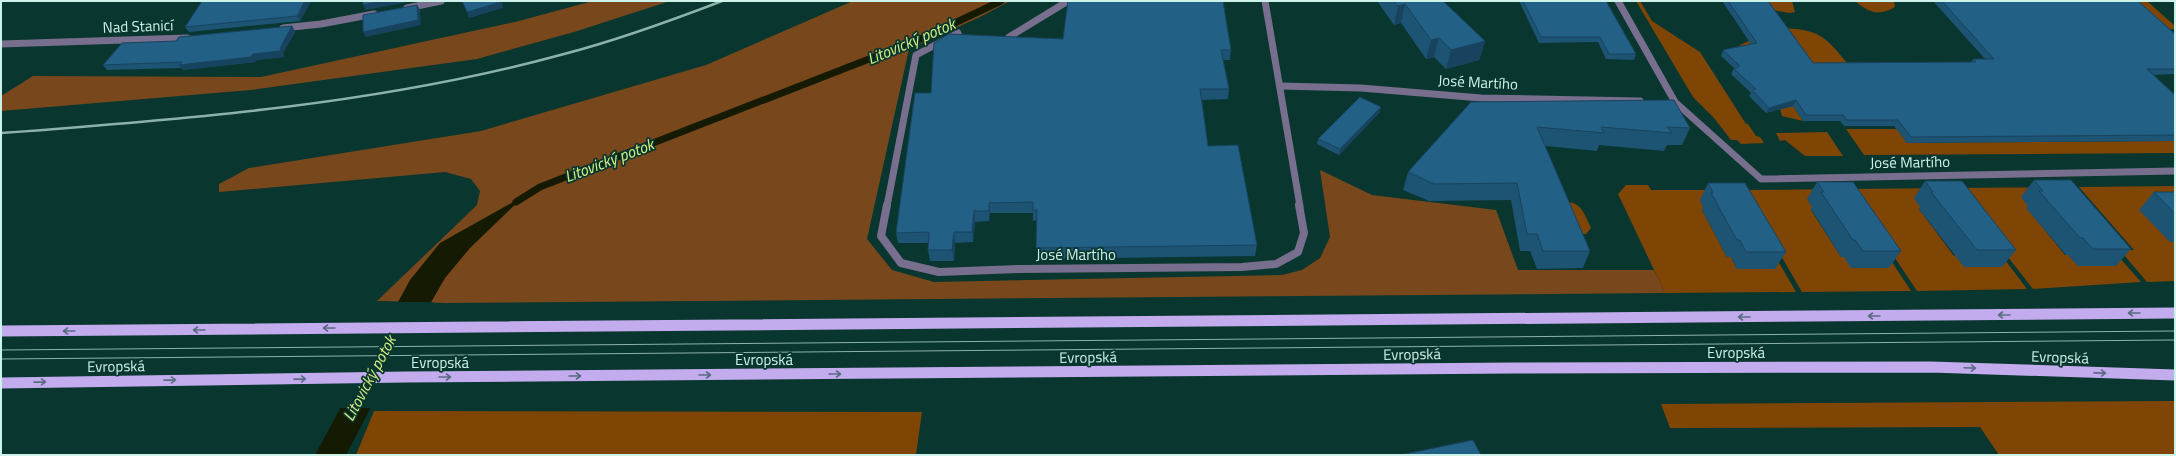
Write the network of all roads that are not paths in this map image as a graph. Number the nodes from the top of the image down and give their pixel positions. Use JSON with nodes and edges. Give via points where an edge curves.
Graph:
{"nodes":[{"id":1,"x":441,"y":1,"type":"edge"},
{"id":2,"x":1068,"y":1,"type":"edge"},
{"id":3,"x":1265,"y":1,"type":"edge"},
{"id":4,"x":1618,"y":1,"type":"edge"},
{"id":5,"x":400,"y":9,"type":"edge"},
{"id":6,"x":384,"y":12,"type":"edge"},
{"id":7,"x":274,"y":29,"type":"edge"},
{"id":8,"x":958,"y":33,"type":"edge"},
{"id":9,"x":196,"y":37,"type":"edge"},
{"id":10,"x":1008,"y":37,"type":"edge"},
{"id":11,"x":1,"y":44,"type":"edge"},
{"id":12,"x":1280,"y":86,"type":"junction"},
{"id":13,"x":1652,"y":101,"type":"edge"},
{"id":14,"x":2175,"y":171,"type":"edge"},
{"id":15,"x":2175,"y":313,"type":"edge"},
{"id":16,"x":1,"y":331,"type":"edge"},
{"id":17,"x":2175,"y":375,"type":"edge"},
{"id":18,"x":1,"y":383,"type":"edge"}],
"edges":[{"from":1,"to":5,"type":"street"},
{"from":2,"to":10,"type":"street"},
{"from":3,"to":12,"type":"street","name":"José Martího"},
{"from":4,"to":14,"type":"street","name":"José Martího","via":[[1671,102],[1761,179]]},
{"from":6,"to":7,"type":"street","via":[[321,24]]},
{"from":8,"to":12,"type":"street","name":"José Martího","via":[[916,55],[881,236],[901,263],[939,272],[1242,267],[1276,264],[1293,255],[1298,252],[1304,233]]},
{"from":9,"to":11,"type":"street","name":"Nad Stanicí"},
{"from":12,"to":13,"type":"street","name":"José Martího","via":[[1361,88],[1481,98]]},
{"from":15,"to":16,"type":"main road","one_way":true},
{"from":18,"to":17,"type":"main road","name":"Evropská","one_way":true,"via":[[1513,368],[1908,367]]}]}
